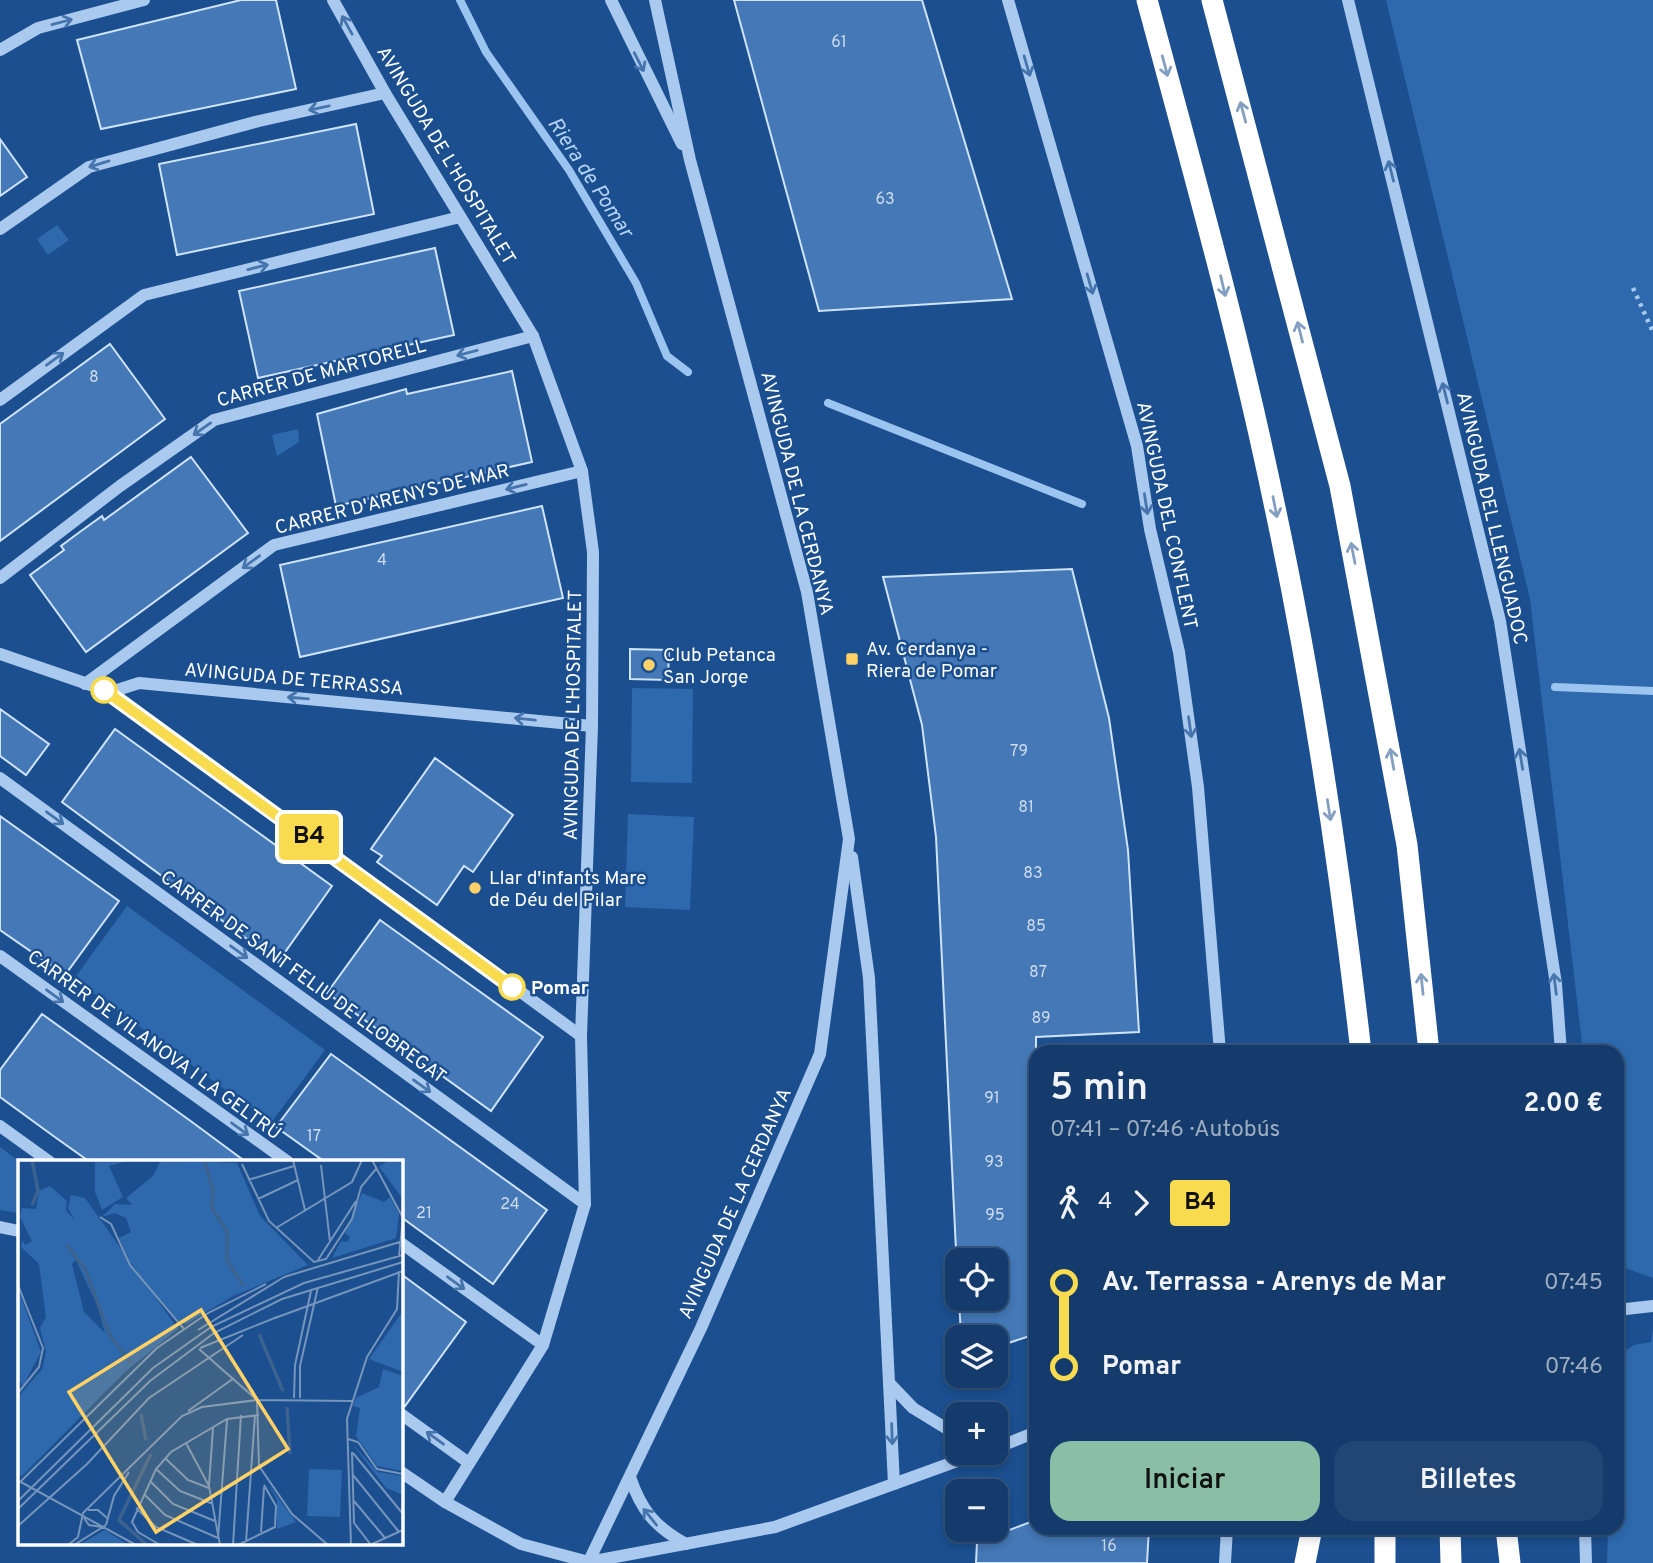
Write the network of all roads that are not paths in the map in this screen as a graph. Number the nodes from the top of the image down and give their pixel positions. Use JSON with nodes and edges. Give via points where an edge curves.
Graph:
{"nodes":[{"id":1,"x":144,"y":0,"type":"edge"},
{"id":2,"x":333,"y":0,"type":"edge"},
{"id":3,"x":611,"y":0,"type":"edge"},
{"id":4,"x":655,"y":0,"type":"edge"},
{"id":5,"x":1008,"y":0,"type":"edge"},
{"id":6,"x":1147,"y":0,"type":"edge"},
{"id":7,"x":1212,"y":0,"type":"edge"},
{"id":8,"x":1348,"y":0,"type":"edge"},
{"id":9,"x":0,"y":50,"type":"edge"},
{"id":10,"x":385,"y":93,"type":"junction"},
{"id":11,"x":690,"y":160,"type":"junction"},
{"id":12,"x":460,"y":217,"type":"junction"},
{"id":13,"x":0,"y":229,"type":"edge"},
{"id":14,"x":533,"y":336,"type":"junction"},
{"id":15,"x":0,"y":400,"type":"edge"},
{"id":16,"x":582,"y":471,"type":"junction"},
{"id":17,"x":0,"y":578,"type":"edge"},
{"id":18,"x":0,"y":654,"type":"edge"},
{"id":19,"x":85,"y":684,"type":"junction"},
{"id":20,"x":111,"y":692,"type":"junction"},
{"id":21,"x":592,"y":726,"type":"junction"},
{"id":22,"x":0,"y":778,"type":"edge"},
{"id":23,"x":849,"y":839,"type":"junction"},
{"id":24,"x":0,"y":956,"type":"edge"},
{"id":25,"x":582,"y":1036,"type":"junction"},
{"id":26,"x":1219,"y":1045,"type":"edge"},
{"id":27,"x":1360,"y":1045,"type":"edge"},
{"id":28,"x":1428,"y":1045,"type":"edge"},
{"id":29,"x":1560,"y":1045,"type":"edge"},
{"id":30,"x":0,"y":1126,"type":"edge"},
{"id":31,"x":47,"y":1160,"type":"edge"},
{"id":32,"x":285,"y":1160,"type":"edge"},
{"id":33,"x":585,"y":1204,"type":"junction"},
{"id":34,"x":0,"y":1227,"type":"edge"},
{"id":35,"x":18,"y":1231,"type":"edge"},
{"id":36,"x":402,"y":1244,"type":"edge"},
{"id":37,"x":1653,"y":1306,"type":"edge"},
{"id":38,"x":1624,"y":1309,"type":"edge"},
{"id":39,"x":543,"y":1345,"type":"junction"},
{"id":40,"x":889,"y":1383,"type":"junction"},
{"id":41,"x":402,"y":1415,"type":"edge"},
{"id":42,"x":945,"y":1428,"type":"edge"},
{"id":43,"x":1029,"y":1436,"type":"edge"},
{"id":44,"x":1008,"y":1444,"type":"edge"},
{"id":45,"x":469,"y":1463,"type":"junction"},
{"id":46,"x":946,"y":1465,"type":"edge"},
{"id":47,"x":402,"y":1473,"type":"edge"},
{"id":48,"x":630,"y":1477,"type":"junction"},
{"id":49,"x":894,"y":1484,"type":"junction"},
{"id":50,"x":445,"y":1502,"type":"junction"},
{"id":51,"x":1227,"y":1535,"type":"edge"},
{"id":52,"x":1311,"y":1535,"type":"edge"},
{"id":53,"x":1385,"y":1535,"type":"edge"},
{"id":54,"x":1450,"y":1535,"type":"edge"},
{"id":55,"x":1507,"y":1535,"type":"edge"},
{"id":56,"x":1585,"y":1535,"type":"edge"},
{"id":57,"x":686,"y":1544,"type":"junction"},
{"id":58,"x":589,"y":1562,"type":"edge"},
{"id":59,"x":1225,"y":1563,"type":"edge"},
{"id":60,"x":1305,"y":1563,"type":"edge"},
{"id":61,"x":1385,"y":1563,"type":"edge"},
{"id":62,"x":1451,"y":1563,"type":"edge"},
{"id":63,"x":1510,"y":1563,"type":"edge"},
{"id":64,"x":1586,"y":1563,"type":"edge"}],
"edges":[{"from":9,"to":1,"type":"street","one_way":true,"via":[[38,28]]},
{"from":10,"to":2,"type":"street","name":"AVINGUDA DE L'HOSPITALET","one_way":true},
{"from":3,"to":11,"type":"street","name":"AVINGUDA DE LA CERDANYA","one_way":true},
{"from":4,"to":11,"type":"street","name":"AVINGUDA DE LA CERDANYA"},
{"from":5,"to":26,"type":"street","name":"AVINGUDA DEL CONFLENT","one_way":true,"via":[[1137,446],[1150,529],[1179,652],[1198,787]]},
{"from":6,"to":27,"type":"highway","one_way":true,"via":[[1274,503],[1324,779]]},
{"from":28,"to":7,"type":"highway","one_way":true,"via":[[1407,845],[1340,485]]},
{"from":29,"to":8,"type":"street","name":"AVINGUDA DEL LLENGUADOC","one_way":true,"via":[[1556,984],[1500,621]]},
{"from":10,"to":12,"type":"street","name":"AVINGUDA DE L'HOSPITALET"},
{"from":10,"to":13,"type":"street","one_way":true,"via":[[89,167]]},
{"from":11,"to":23,"type":"street","name":"AVINGUDA DE LA CERDANYA","via":[[807,592]]},
{"from":12,"to":14,"type":"street","name":"AVINGUDA DE L'HOSPITALET"},
{"from":15,"to":12,"type":"street","one_way":true,"via":[[144,295]]},
{"from":14,"to":16,"type":"street","name":"AVINGUDA DE L'HOSPITALET"},
{"from":14,"to":17,"type":"street","name":"CARRER DE MARTORELL","one_way":true,"via":[[214,420]]},
{"from":16,"to":19,"type":"street","name":"CARRER D'ARENYS DE MAR","one_way":true,"via":[[274,545]]},
{"from":16,"to":21,"type":"street","name":"AVINGUDA DE L'HOSPITALET","via":[[593,552]]},
{"from":18,"to":19,"type":"street"},
{"from":19,"to":20,"type":"street"},
{"from":21,"to":20,"type":"street","name":"AVINGUDA DE TERRASSA","one_way":true,"via":[[139,683]]},
{"from":20,"to":25,"type":"street"},
{"from":21,"to":25,"type":"street","name":"AVINGUDA DE L'HOSPITALET"},
{"from":22,"to":33,"type":"street","name":"CARRER DE SANT FELIU DE LLOBREGAT","one_way":true},
{"from":23,"to":40,"type":"street","name":"AVINGUDA DE LA CERDANYA","via":[[869,978]]},
{"from":23,"to":48,"type":"street","name":"AVINGUDA DE LA CERDANYA","via":[[820,1054],[701,1328]]},
{"from":24,"to":32,"type":"street","name":"CARRER DE VILANOVA I LA GELTRÚ","one_way":true},
{"from":25,"to":33,"type":"street","name":"AVINGUDA DE L'HOSPITALET"},
{"from":30,"to":31,"type":"street"},
{"from":33,"to":39,"type":"street","name":"AVINGUDA DE L'HOSPITALET"},
{"from":34,"to":35,"type":"street"},
{"from":36,"to":39,"type":"street","one_way":true},
{"from":37,"to":38,"type":"street"},
{"from":39,"to":45,"type":"street","name":"AVINGUDA DE L'HOSPITALET"},
{"from":40,"to":42,"type":"street","via":[[913,1408]]},
{"from":40,"to":49,"type":"street","name":"AVINGUDA DE LA CERDANYA","one_way":true},
{"from":45,"to":41,"type":"street","one_way":true},
{"from":43,"to":44,"type":"street"},
{"from":45,"to":50,"type":"street","name":"AVINGUDA DE L'HOSPITALET"},
{"from":46,"to":49,"type":"street"},
{"from":47,"to":50,"type":"street"},
{"from":57,"to":48,"type":"street","one_way":true,"via":[[654,1524]]},
{"from":48,"to":58,"type":"street","name":"AVINGUDA DE LA CERDANYA"},
{"from":49,"to":57,"type":"street","via":[[775,1527]]},
{"from":50,"to":58,"type":"street","via":[[521,1544]]},
{"from":51,"to":59,"type":"street"},
{"from":52,"to":60,"type":"highway"},
{"from":53,"to":61,"type":"highway"},
{"from":54,"to":62,"type":"highway"},
{"from":55,"to":63,"type":"highway"},
{"from":56,"to":64,"type":"street"},
{"from":57,"to":58,"type":"street"}]}
